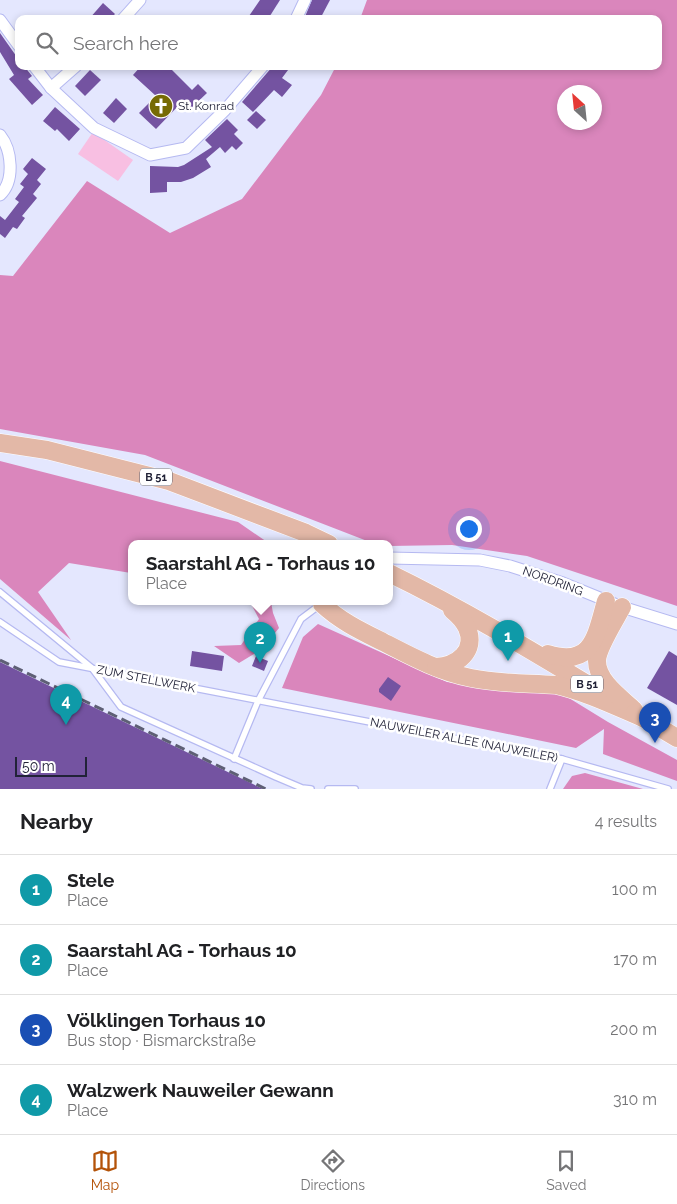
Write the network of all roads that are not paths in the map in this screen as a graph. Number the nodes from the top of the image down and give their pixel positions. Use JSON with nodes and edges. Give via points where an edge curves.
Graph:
{"nodes":[{"id":1,"x":140,"y":0,"type":"edge"},
{"id":2,"x":306,"y":0,"type":"edge"},
{"id":3,"x":127,"y":15,"type":"edge"},
{"id":4,"x":298,"y":15,"type":"edge"},
{"id":5,"x":0,"y":20,"type":"edge"},
{"id":6,"x":15,"y":41,"type":"edge"},
{"id":7,"x":37,"y":70,"type":"edge"},
{"id":8,"x":71,"y":70,"type":"edge"},
{"id":9,"x":260,"y":70,"type":"edge"},
{"id":10,"x":51,"y":88,"type":"junction"},
{"id":11,"x":0,"y":135,"type":"edge"},
{"id":12,"x":0,"y":195,"type":"edge"},
{"id":13,"x":0,"y":443,"type":"edge"},
{"id":14,"x":321,"y":540,"type":"edge"},
{"id":15,"x":393,"y":558,"type":"edge"},
{"id":16,"x":393,"y":575,"type":"edge"},
{"id":17,"x":0,"y":592,"type":"edge"},
{"id":18,"x":441,"y":599,"type":"junction"},
{"id":19,"x":614,"y":604,"type":"junction"},
{"id":20,"x":318,"y":605,"type":"edge"},
{"id":21,"x":323,"y":605,"type":"edge"},
{"id":22,"x":0,"y":622,"type":"edge"},
{"id":23,"x":677,"y":624,"type":"edge"},
{"id":24,"x":530,"y":649,"type":"junction"},
{"id":25,"x":436,"y":667,"type":"junction"},
{"id":26,"x":92,"y":668,"type":"junction"},
{"id":27,"x":258,"y":701,"type":"junction"},
{"id":28,"x":643,"y":718,"type":"junction"},
{"id":29,"x":677,"y":738,"type":"edge"},
{"id":30,"x":234,"y":759,"type":"junction"},
{"id":31,"x":562,"y":759,"type":"junction"},
{"id":32,"x":311,"y":789,"type":"edge"},
{"id":33,"x":328,"y":789,"type":"edge"},
{"id":34,"x":355,"y":789,"type":"edge"},
{"id":35,"x":550,"y":789,"type":"edge"},
{"id":36,"x":668,"y":789,"type":"edge"}],
"edges":[{"from":1,"to":3,"type":"street"},
{"from":2,"to":4,"type":"street"},
{"from":5,"to":6,"type":"street"},
{"from":7,"to":10,"type":"street"},
{"from":8,"to":10,"type":"street"},
{"from":9,"to":10,"type":"street","via":[[186,148],[150,155],[94,128]]},
{"from":11,"to":12,"type":"street","via":[[10,166],[10,179]]},
{"from":13,"to":14,"type":"main road","number":"B 51","via":[[46,450],[169,481]]},
{"from":15,"to":19,"type":"street","name":"NORDRING","via":[[480,560],[510,566]]},
{"from":16,"to":18,"type":"main road","number":"B 51"},
{"from":17,"to":26,"type":"lane","name":"ZUM STELLWERK"},
{"from":18,"to":24,"type":"main road","number":"B 51"},
{"from":18,"to":25,"type":"main road","via":[[466,626],[469,642],[467,650],[454,664]]},
{"from":19,"to":23,"type":"street","name":"NORDRING"},
{"from":19,"to":24,"type":"main road","via":[[592,642],[578,656],[560,658]]},
{"from":19,"to":28,"type":"main road","via":[[599,652],[599,669],[610,688]]},
{"from":20,"to":27,"type":"lane","via":[[301,619]]},
{"from":21,"to":25,"type":"main road","via":[[357,629]]},
{"from":22,"to":26,"type":"lane","via":[[59,662]]},
{"from":24,"to":28,"type":"main road","number":"B 51"},
{"from":25,"to":28,"type":"main road","via":[[474,679],[569,688]]},
{"from":26,"to":27,"type":"lane","name":"ZUM STELLWERK"},
{"from":26,"to":30,"type":"lane","via":[[121,707]]},
{"from":27,"to":30,"type":"lane"},
{"from":27,"to":31,"type":"lane","name":"NAUWEILER ALLEE (NAUWEILER)"},
{"from":28,"to":29,"type":"main road","number":"B 51"},
{"from":30,"to":32,"type":"lane"},
{"from":31,"to":35,"type":"lane"},
{"from":31,"to":36,"type":"lane","name":"NAUWEILER ALLEE (NAUWEILER)"},
{"from":33,"to":34,"type":"lane"}]}
